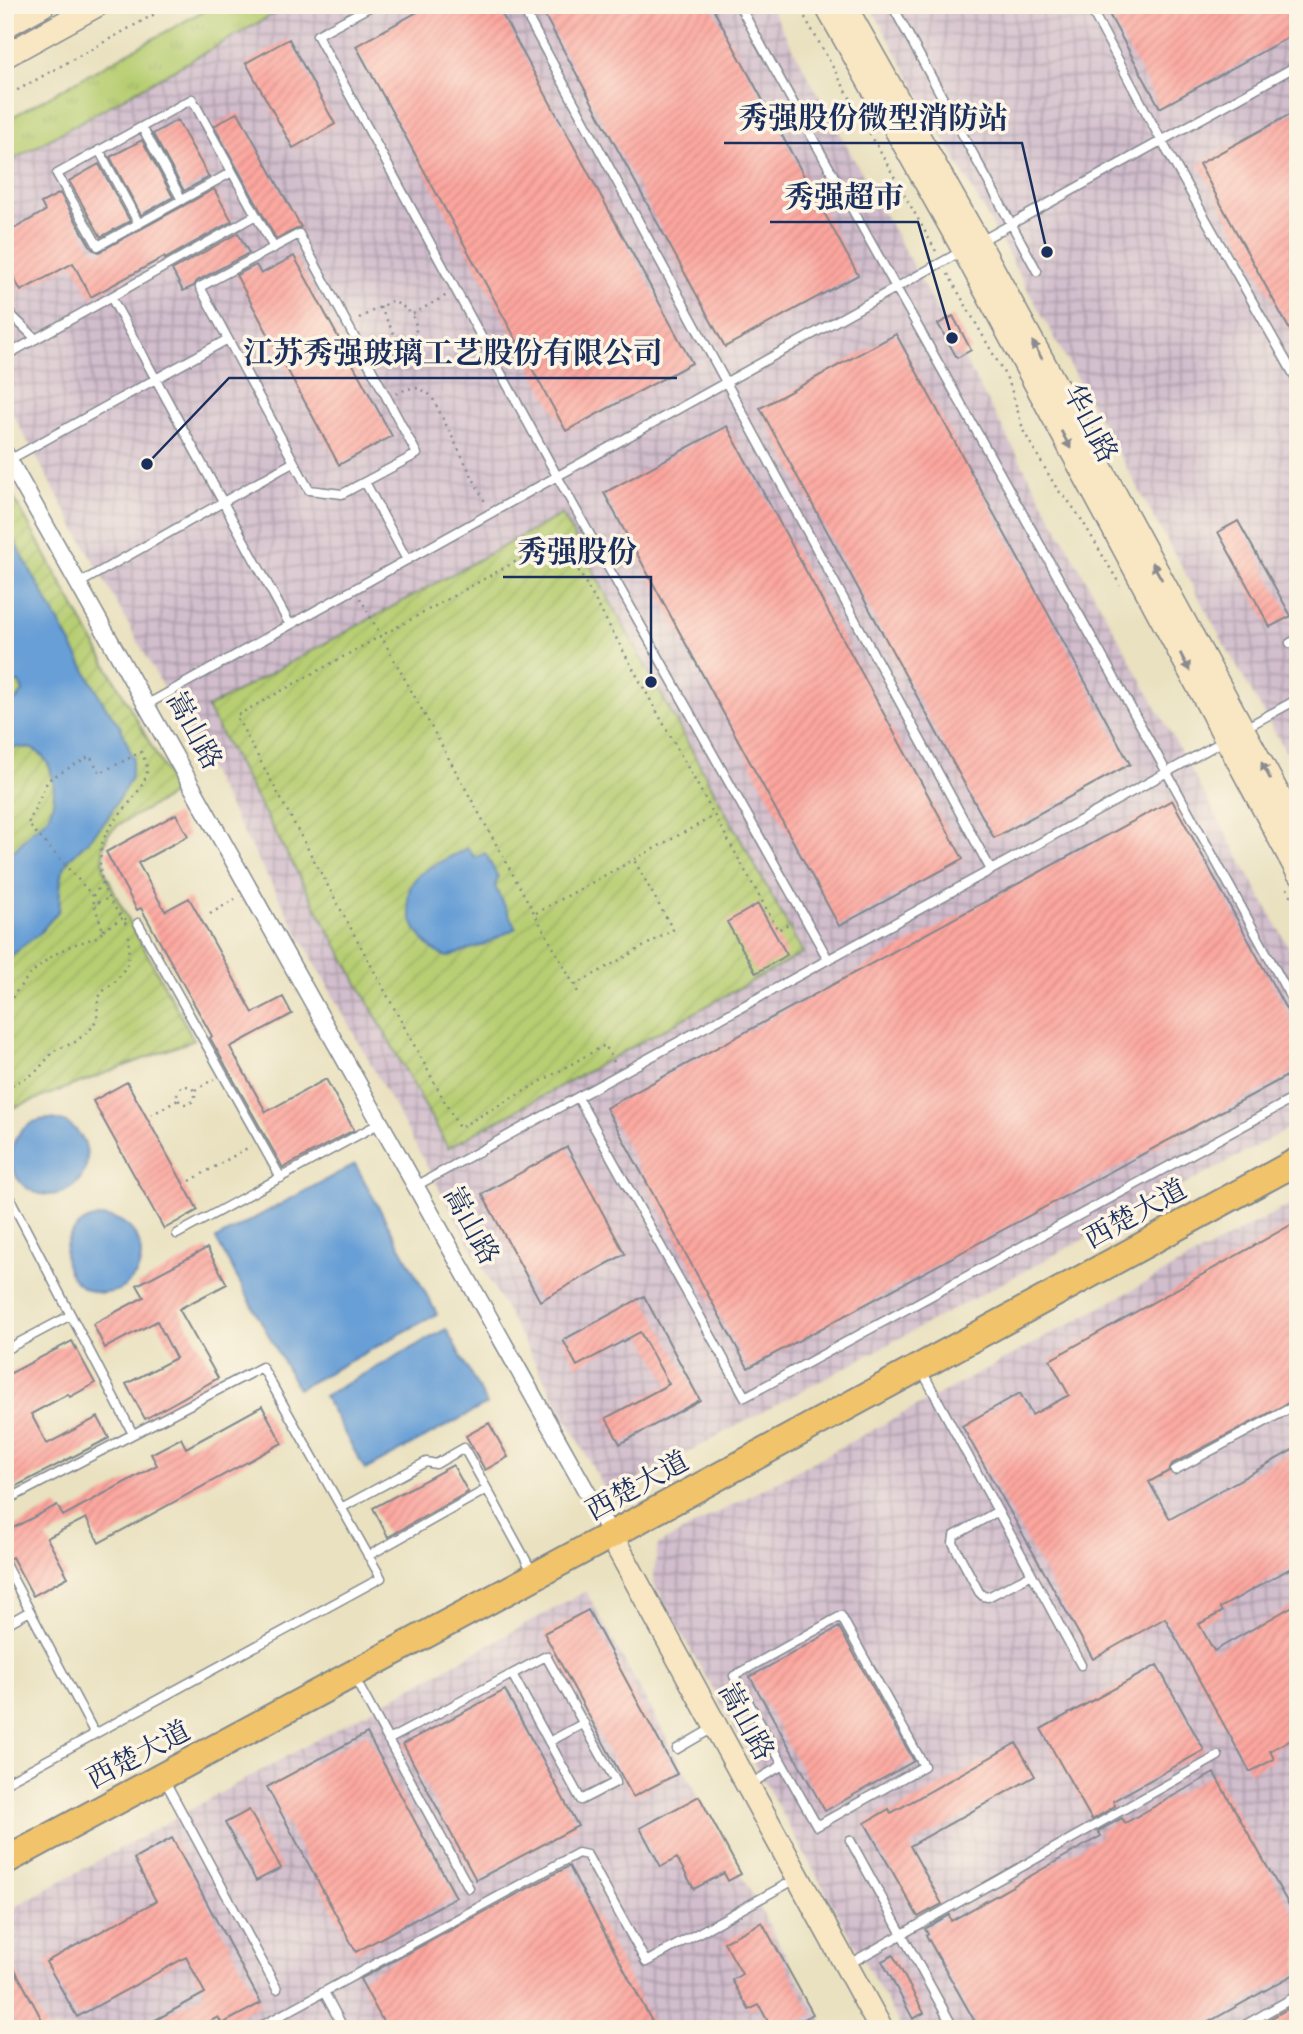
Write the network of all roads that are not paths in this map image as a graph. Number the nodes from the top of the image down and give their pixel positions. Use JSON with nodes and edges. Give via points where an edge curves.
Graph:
{"nodes":[{"id":1,"x":43,"y":5,"type":"edge"},
{"id":2,"x":97,"y":5,"type":"edge"},
{"id":3,"x":373,"y":5,"type":"edge"},
{"id":4,"x":521,"y":5,"type":"edge"},
{"id":5,"x":739,"y":5,"type":"edge"},
{"id":6,"x":826,"y":5,"type":"edge"},
{"id":7,"x":844,"y":5,"type":"edge"},
{"id":8,"x":892,"y":5,"type":"edge"},
{"id":9,"x":1089,"y":5,"type":"edge"},
{"id":10,"x":5,"y":26,"type":"edge"},
{"id":11,"x":5,"y":56,"type":"edge"},
{"id":12,"x":1298,"y":65,"type":"edge"},
{"id":13,"x":142,"y":127,"type":"junction"},
{"id":14,"x":1161,"y":140,"type":"junction"},
{"id":15,"x":99,"y":150,"type":"junction"},
{"id":16,"x":232,"y":172,"type":"junction"},
{"id":17,"x":182,"y":200,"type":"junction"},
{"id":18,"x":256,"y":215,"type":"junction"},
{"id":19,"x":139,"y":224,"type":"junction"},
{"id":20,"x":1011,"y":224,"type":"junction"},
{"id":21,"x":971,"y":246,"type":"junction"},
{"id":22,"x":274,"y":248,"type":"junction"},
{"id":23,"x":1037,"y":271,"type":"dead end"},
{"id":24,"x":895,"y":288,"type":"junction"},
{"id":25,"x":111,"y":298,"type":"junction"},
{"id":26,"x":5,"y":309,"type":"edge"},
{"id":27,"x":36,"y":339,"type":"junction"},
{"id":28,"x":228,"y":339,"type":"junction"},
{"id":29,"x":5,"y":356,"type":"edge"},
{"id":30,"x":156,"y":379,"type":"junction"},
{"id":31,"x":1298,"y":382,"type":"edge"},
{"id":32,"x":726,"y":383,"type":"junction"},
{"id":33,"x":7,"y":457,"type":"edge"},
{"id":34,"x":294,"y":462,"type":"junction"},
{"id":35,"x":557,"y":476,"type":"junction"},
{"id":36,"x":365,"y":482,"type":"junction"},
{"id":37,"x":223,"y":502,"type":"junction"},
{"id":38,"x":407,"y":560,"type":"junction"},
{"id":39,"x":78,"y":584,"type":"junction"},
{"id":40,"x":290,"y":625,"type":"junction"},
{"id":41,"x":1298,"y":699,"type":"edge"},
{"id":42,"x":146,"y":705,"type":"junction"},
{"id":43,"x":1235,"y":734,"type":"junction"},
{"id":44,"x":1168,"y":771,"type":"junction"},
{"id":45,"x":1298,"y":831,"type":"edge"},
{"id":46,"x":992,"y":870,"type":"junction"},
{"id":47,"x":1292,"y":879,"type":"edge"},
{"id":48,"x":138,"y":923,"type":"road end"},
{"id":49,"x":828,"y":959,"type":"junction"},
{"id":50,"x":1298,"y":1011,"type":"edge"},
{"id":51,"x":1298,"y":1096,"type":"edge"},
{"id":52,"x":578,"y":1098,"type":"junction"},
{"id":53,"x":380,"y":1123,"type":"junction"},
{"id":54,"x":1298,"y":1161,"type":"edge"},
{"id":55,"x":281,"y":1178,"type":"junction"},
{"id":56,"x":416,"y":1186,"type":"junction"},
{"id":57,"x":5,"y":1189,"type":"edge"},
{"id":58,"x":177,"y":1234,"type":"dead end"},
{"id":59,"x":71,"y":1315,"type":"junction"},
{"id":60,"x":5,"y":1350,"type":"edge"},
{"id":61,"x":920,"y":1367,"type":"junction"},
{"id":62,"x":1298,"y":1404,"type":"edge"},
{"id":63,"x":133,"y":1434,"type":"junction"},
{"id":64,"x":1175,"y":1470,"type":"dead end"},
{"id":65,"x":487,"y":1489,"type":"junction"},
{"id":66,"x":5,"y":1502,"type":"edge"},
{"id":67,"x":341,"y":1508,"type":"junction"},
{"id":68,"x":998,"y":1511,"type":"junction"},
{"id":69,"x":611,"y":1535,"type":"junction"},
{"id":70,"x":368,"y":1556,"type":"junction"},
{"id":71,"x":5,"y":1564,"type":"edge"},
{"id":72,"x":1032,"y":1574,"type":"junction"},
{"id":73,"x":535,"y":1576,"type":"junction"},
{"id":74,"x":30,"y":1611,"type":"junction"},
{"id":75,"x":5,"y":1625,"type":"edge"},
{"id":76,"x":1081,"y":1665,"type":"dead end"},
{"id":77,"x":352,"y":1674,"type":"junction"},
{"id":78,"x":512,"y":1674,"type":"junction"},
{"id":79,"x":584,"y":1723,"type":"junction"},
{"id":80,"x":716,"y":1727,"type":"junction"},
{"id":81,"x":95,"y":1734,"type":"junction"},
{"id":82,"x":388,"y":1740,"type":"junction"},
{"id":83,"x":549,"y":1742,"type":"junction"},
{"id":84,"x":677,"y":1749,"type":"dead end"},
{"id":85,"x":1218,"y":1756,"type":"dead end"},
{"id":86,"x":783,"y":1765,"type":"junction"},
{"id":87,"x":162,"y":1776,"type":"junction"},
{"id":88,"x":5,"y":1783,"type":"edge"},
{"id":89,"x":748,"y":1785,"type":"junction"},
{"id":90,"x":849,"y":1840,"type":"dead end"},
{"id":91,"x":5,"y":1861,"type":"edge"},
{"id":92,"x":798,"y":1878,"type":"junction"},
{"id":93,"x":469,"y":1888,"type":"dead end"},
{"id":94,"x":902,"y":1934,"type":"junction"},
{"id":95,"x":847,"y":1965,"type":"junction"},
{"id":96,"x":276,"y":1989,"type":"dead end"},
{"id":97,"x":324,"y":1992,"type":"junction"},
{"id":98,"x":1298,"y":1996,"type":"edge"},
{"id":99,"x":256,"y":2029,"type":"edge"},
{"id":100,"x":344,"y":2029,"type":"edge"},
{"id":101,"x":881,"y":2029,"type":"edge"},
{"id":102,"x":954,"y":2029,"type":"edge"},
{"id":103,"x":1238,"y":2029,"type":"edge"}],
"edges":[{"from":1,"to":10,"type":"street"},
{"from":2,"to":11,"type":"street"},
{"from":3,"to":35,"type":"lane","via":[[317,35]]},
{"from":4,"to":32,"type":"lane"},
{"from":5,"to":24,"type":"lane"},
{"from":6,"to":21,"type":"street","name":"华山路"},
{"from":7,"to":21,"type":"street","name":"华山路"},
{"from":8,"to":20,"type":"lane"},
{"from":9,"to":14,"type":"lane"},
{"from":12,"to":14,"type":"lane"},
{"from":13,"to":15,"type":"lane"},
{"from":13,"to":16,"type":"lane","via":[[192,99]]},
{"from":13,"to":17,"type":"lane"},
{"from":14,"to":20,"type":"lane"},
{"from":14,"to":31,"type":"lane"},
{"from":15,"to":19,"type":"lane"},
{"from":15,"to":19,"type":"lane","via":[[57,174],[98,246]]},
{"from":16,"to":17,"type":"lane"},
{"from":16,"to":18,"type":"lane"},
{"from":17,"to":19,"type":"lane"},
{"from":18,"to":22,"type":"lane"},
{"from":18,"to":25,"type":"lane"},
{"from":20,"to":21,"type":"lane"},
{"from":20,"to":23,"type":"lane"},
{"from":21,"to":24,"type":"lane"},
{"from":21,"to":43,"type":"street","name":"华山路"},
{"from":22,"to":28,"type":"lane","via":[[200,287]]},
{"from":22,"to":36,"type":"lane","via":[[299,234],[417,454]]},
{"from":24,"to":32,"type":"lane"},
{"from":24,"to":44,"type":"lane"},
{"from":25,"to":27,"type":"lane"},
{"from":25,"to":30,"type":"lane"},
{"from":26,"to":27,"type":"lane"},
{"from":27,"to":29,"type":"lane"},
{"from":28,"to":30,"type":"lane"},
{"from":28,"to":34,"type":"lane"},
{"from":30,"to":33,"type":"lane"},
{"from":30,"to":37,"type":"lane"},
{"from":32,"to":35,"type":"lane"},
{"from":32,"to":46,"type":"lane"},
{"from":33,"to":39,"type":"street","name":"嵩山路"},
{"from":34,"to":36,"type":"lane","via":[[309,490],[342,494]]},
{"from":34,"to":37,"type":"lane"},
{"from":35,"to":38,"type":"lane"},
{"from":35,"to":49,"type":"lane"},
{"from":36,"to":38,"type":"lane"},
{"from":37,"to":39,"type":"lane"},
{"from":37,"to":40,"type":"lane"},
{"from":38,"to":40,"type":"lane"},
{"from":39,"to":42,"type":"street","name":"嵩山路"},
{"from":40,"to":42,"type":"lane"},
{"from":41,"to":43,"type":"lane"},
{"from":42,"to":53,"type":"street","name":"嵩山路"},
{"from":43,"to":44,"type":"lane"},
{"from":45,"to":43,"type":"street","name":"华山路","one_way":true},
{"from":43,"to":47,"type":"street","name":"华山路"},
{"from":44,"to":46,"type":"lane"},
{"from":44,"to":50,"type":"lane"},
{"from":46,"to":49,"type":"lane"},
{"from":48,"to":55,"type":"lane"},
{"from":49,"to":52,"type":"lane"},
{"from":51,"to":52,"type":"lane","via":[[745,1396]]},
{"from":52,"to":56,"type":"lane"},
{"from":53,"to":55,"type":"lane"},
{"from":53,"to":56,"type":"street","name":"嵩山路"},
{"from":54,"to":61,"type":"main road","name":"西楚大道"},
{"from":55,"to":58,"type":"lane"},
{"from":56,"to":69,"type":"street","name":"嵩山路"},
{"from":57,"to":59,"type":"lane"},
{"from":59,"to":60,"type":"lane"},
{"from":59,"to":63,"type":"lane"},
{"from":61,"to":68,"type":"lane"},
{"from":61,"to":69,"type":"main road","name":"西楚大道"},
{"from":62,"to":64,"type":"lane"},
{"from":63,"to":66,"type":"lane"},
{"from":63,"to":67,"type":"lane","via":[[262,1367]]},
{"from":65,"to":67,"type":"lane","via":[[464,1448],[436,1464],[426,1462]]},
{"from":65,"to":70,"type":"lane"},
{"from":65,"to":73,"type":"lane"},
{"from":67,"to":70,"type":"lane"},
{"from":68,"to":72,"type":"lane"},
{"from":68,"to":72,"type":"lane","via":[[954,1536],[953,1543],[979,1592],[988,1597]]},
{"from":69,"to":73,"type":"main road","name":"西楚大道"},
{"from":69,"to":80,"type":"street","name":"嵩山路"},
{"from":70,"to":81,"type":"lane","via":[[381,1578]]},
{"from":71,"to":74,"type":"lane"},
{"from":72,"to":76,"type":"lane"},
{"from":73,"to":77,"type":"main road","name":"西楚大道"},
{"from":74,"to":75,"type":"lane"},
{"from":74,"to":81,"type":"lane"},
{"from":77,"to":82,"type":"lane"},
{"from":77,"to":87,"type":"main road","name":"西楚大道"},
{"from":78,"to":79,"type":"lane","via":[[547,1656]]},
{"from":78,"to":82,"type":"lane"},
{"from":78,"to":83,"type":"lane"},
{"from":79,"to":83,"type":"lane"},
{"from":79,"to":83,"type":"lane","via":[[616,1782],[581,1800]]},
{"from":80,"to":84,"type":"lane"},
{"from":80,"to":89,"type":"street","name":"嵩山路"},
{"from":81,"to":88,"type":"lane"},
{"from":82,"to":93,"type":"lane"},
{"from":85,"to":94,"type":"lane"},
{"from":86,"to":86,"type":"lane","via":[[734,1676],[841,1616],[924,1766],[817,1826]]},
{"from":86,"to":89,"type":"lane"},
{"from":87,"to":91,"type":"main road","name":"西楚大道"},
{"from":87,"to":96,"type":"lane"},
{"from":89,"to":92,"type":"street","name":"嵩山路"},
{"from":90,"to":94,"type":"lane"},
{"from":92,"to":95,"type":"street","name":"嵩山路"},
{"from":92,"to":97,"type":"lane","via":[[646,1962],[587,1855],[578,1853]]},
{"from":94,"to":95,"type":"lane"},
{"from":94,"to":102,"type":"lane"},
{"from":95,"to":101,"type":"street","name":"嵩山路"},
{"from":97,"to":99,"type":"lane"},
{"from":97,"to":100,"type":"lane"},
{"from":98,"to":103,"type":"lane"}]}
